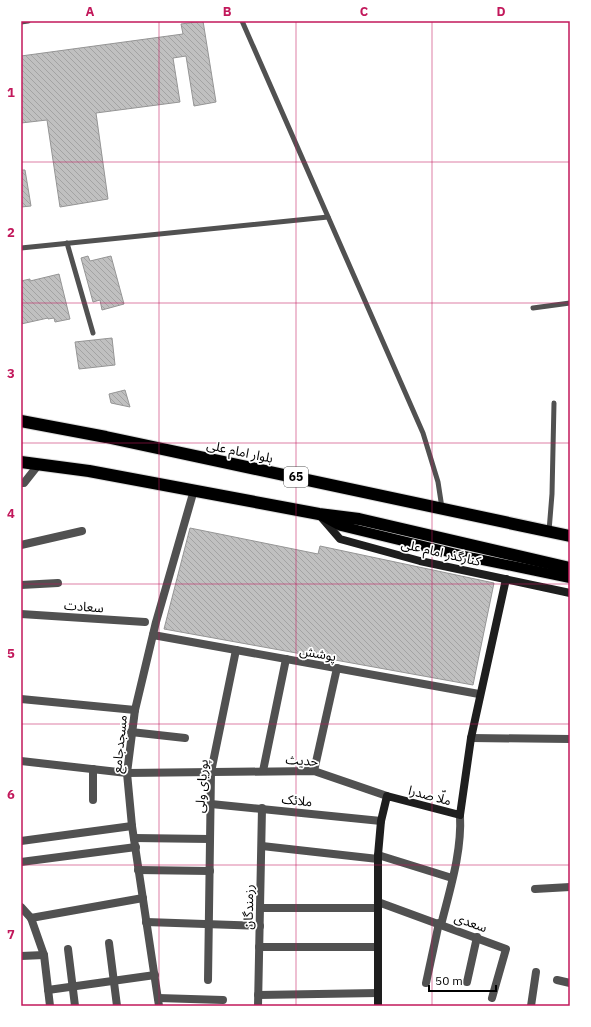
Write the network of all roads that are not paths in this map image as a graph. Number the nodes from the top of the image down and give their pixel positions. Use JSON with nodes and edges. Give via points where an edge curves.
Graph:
{"nodes":[{"id":1,"x":28,"y":21,"type":"edge"},
{"id":2,"x":242,"y":21,"type":"edge"},
{"id":3,"x":249,"y":21,"type":"edge"},
{"id":4,"x":21,"y":22,"type":"edge"},
{"id":5,"x":328,"y":217,"type":"junction"},
{"id":6,"x":67,"y":243,"type":"junction"},
{"id":7,"x":21,"y":248,"type":"edge"},
{"id":8,"x":570,"y":303,"type":"edge"},
{"id":9,"x":533,"y":308,"type":"dead end"},
{"id":10,"x":93,"y":333,"type":"dead end"},
{"id":11,"x":554,"y":403,"type":"dead end"},
{"id":12,"x":21,"y":421,"type":"edge"},
{"id":13,"x":21,"y":462,"type":"edge"},
{"id":14,"x":39,"y":464,"type":"junction"},
{"id":15,"x":21,"y":483,"type":"edge"},
{"id":16,"x":194,"y":490,"type":"junction"},
{"id":17,"x":443,"y":509,"type":"junction"},
{"id":18,"x":319,"y":514,"type":"junction"},
{"id":19,"x":82,"y":531,"type":"dead end"},
{"id":20,"x":549,"y":531,"type":"junction"},
{"id":21,"x":570,"y":536,"type":"edge"},
{"id":22,"x":21,"y":546,"type":"edge"},
{"id":23,"x":570,"y":568,"type":"edge"},
{"id":24,"x":570,"y":578,"type":"edge"},
{"id":25,"x":506,"y":579,"type":"junction"},
{"id":26,"x":58,"y":583,"type":"dead end"},
{"id":27,"x":21,"y":585,"type":"edge"},
{"id":28,"x":570,"y":593,"type":"edge"},
{"id":29,"x":21,"y":614,"type":"edge"},
{"id":30,"x":145,"y":622,"type":"dead end"},
{"id":31,"x":153,"y":635,"type":"junction"},
{"id":32,"x":236,"y":650,"type":"junction"},
{"id":33,"x":286,"y":659,"type":"junction"},
{"id":34,"x":337,"y":668,"type":"junction"},
{"id":35,"x":479,"y":694,"type":"junction"},
{"id":36,"x":21,"y":699,"type":"edge"},
{"id":37,"x":135,"y":710,"type":"junction"},
{"id":38,"x":131,"y":732,"type":"junction"},
{"id":39,"x":186,"y":738,"type":"dead end"},
{"id":40,"x":471,"y":738,"type":"junction"},
{"id":41,"x":570,"y":739,"type":"edge"},
{"id":42,"x":21,"y":761,"type":"edge"},
{"id":43,"x":93,"y":769,"type":"junction"},
{"id":44,"x":263,"y":771,"type":"junction"},
{"id":45,"x":314,"y":771,"type":"junction"},
{"id":46,"x":211,"y":772,"type":"junction"},
{"id":47,"x":126,"y":773,"type":"junction"},
{"id":48,"x":387,"y":796,"type":"junction"},
{"id":49,"x":93,"y":800,"type":"dead end"},
{"id":50,"x":211,"y":804,"type":"junction"},
{"id":51,"x":262,"y":808,"type":"junction"},
{"id":52,"x":460,"y":815,"type":"junction"},
{"id":53,"x":381,"y":821,"type":"junction"},
{"id":54,"x":132,"y":826,"type":"junction"},
{"id":55,"x":134,"y":838,"type":"junction"},
{"id":56,"x":210,"y":839,"type":"junction"},
{"id":57,"x":21,"y":841,"type":"edge"},
{"id":58,"x":262,"y":846,"type":"junction"},
{"id":59,"x":136,"y":847,"type":"junction"},
{"id":60,"x":378,"y":857,"type":"junction"},
{"id":61,"x":21,"y":862,"type":"edge"},
{"id":62,"x":138,"y":870,"type":"junction"},
{"id":63,"x":210,"y":871,"type":"junction"},
{"id":64,"x":452,"y":878,"type":"junction"},
{"id":65,"x":570,"y":887,"type":"edge"},
{"id":66,"x":535,"y":889,"type":"dead end"},
{"id":67,"x":143,"y":898,"type":"junction"},
{"id":68,"x":378,"y":905,"type":"junction"},
{"id":69,"x":21,"y":907,"type":"edge"},
{"id":70,"x":260,"y":908,"type":"junction"},
{"id":71,"x":31,"y":918,"type":"junction"},
{"id":72,"x":146,"y":922,"type":"junction"},
{"id":73,"x":440,"y":924,"type":"junction"},
{"id":74,"x":209,"y":925,"type":"junction"},
{"id":75,"x":260,"y":926,"type":"junction"},
{"id":76,"x":477,"y":937,"type":"junction"},
{"id":77,"x":109,"y":943,"type":"dead end"},
{"id":78,"x":259,"y":947,"type":"junction"},
{"id":79,"x":378,"y":947,"type":"junction"},
{"id":80,"x":68,"y":949,"type":"dead end"},
{"id":81,"x":44,"y":955,"type":"junction"},
{"id":82,"x":21,"y":956,"type":"edge"},
{"id":83,"x":536,"y":972,"type":"dead end"},
{"id":84,"x":155,"y":975,"type":"junction"},
{"id":85,"x":113,"y":980,"type":"junction"},
{"id":86,"x":208,"y":980,"type":"dead end"},
{"id":87,"x":557,"y":980,"type":"dead end"},
{"id":88,"x":467,"y":982,"type":"dead end"},
{"id":89,"x":426,"y":983,"type":"dead end"},
{"id":90,"x":570,"y":983,"type":"edge"},
{"id":91,"x":73,"y":988,"type":"junction"},
{"id":92,"x":48,"y":990,"type":"junction"},
{"id":93,"x":378,"y":992,"type":"junction"},
{"id":94,"x":258,"y":995,"type":"junction"},
{"id":95,"x":492,"y":998,"type":"dead end"},
{"id":96,"x":223,"y":1000,"type":"dead end"},
{"id":97,"x":159,"y":1002,"type":"edge"},
{"id":98,"x":50,"y":1006,"type":"edge"},
{"id":99,"x":75,"y":1006,"type":"edge"},
{"id":100,"x":116,"y":1006,"type":"edge"},
{"id":101,"x":258,"y":1006,"type":"edge"},
{"id":102,"x":378,"y":1006,"type":"edge"},
{"id":103,"x":531,"y":1006,"type":"edge"}],
"edges":[{"from":1,"to":4,"type":"lane"},
{"from":2,"to":3,"type":"lane"},
{"from":2,"to":5,"type":"lane"},
{"from":5,"to":6,"type":"lane"},
{"from":5,"to":17,"type":"lane","via":[[423,433],[438,482]]},
{"from":6,"to":7,"type":"lane"},
{"from":6,"to":10,"type":"lane"},
{"from":8,"to":9,"type":"lane"},
{"from":11,"to":20,"type":"lane"},
{"from":12,"to":17,"type":"highway","name":"بلوار امام علی","number":"65","via":[[106,436]]},
{"from":13,"to":14,"type":"highway"},
{"from":14,"to":15,"type":"street","via":[[24,483]]},
{"from":14,"to":16,"type":"highway"},
{"from":16,"to":18,"type":"highway"},
{"from":16,"to":31,"type":"street","name":"مسجدجامع"},
{"from":17,"to":20,"type":"highway","name":"بلوار امام علی","number":"65"},
{"from":18,"to":23,"type":"highway","via":[[359,519]]},
{"from":18,"to":24,"type":"main road","via":[[341,526]]},
{"from":18,"to":25,"type":"street","name":"کنارگذر امام علی","via":[[340,539],[420,561]]},
{"from":19,"to":22,"type":"street"},
{"from":20,"to":21,"type":"highway","name":"بلوار امام علی","number":"65"},
{"from":25,"to":28,"type":"street","name":"کنارگذر امام علی"},
{"from":25,"to":35,"type":"street","name":"ملّا صدرا"},
{"from":26,"to":27,"type":"street"},
{"from":29,"to":30,"type":"street","name":"سعادت"},
{"from":31,"to":32,"type":"street","name":"پوشش"},
{"from":31,"to":37,"type":"street","name":"مسجدجامع"},
{"from":32,"to":33,"type":"street","name":"پوشش"},
{"from":32,"to":46,"type":"street","name":"پوریای ولی"},
{"from":33,"to":34,"type":"street","name":"پوشش"},
{"from":33,"to":44,"type":"street"},
{"from":34,"to":35,"type":"street","name":"پوشش"},
{"from":34,"to":45,"type":"street"},
{"from":35,"to":40,"type":"street","name":"ملّا صدرا"},
{"from":36,"to":37,"type":"street"},
{"from":37,"to":38,"type":"street","name":"مسجدجامع"},
{"from":38,"to":39,"type":"street"},
{"from":38,"to":47,"type":"street","name":"مسجدجامع"},
{"from":40,"to":41,"type":"street"},
{"from":40,"to":52,"type":"street","name":"ملّا صدرا"},
{"from":42,"to":43,"type":"street","name":"حدیث"},
{"from":43,"to":47,"type":"street","name":"حدیث"},
{"from":43,"to":49,"type":"street"},
{"from":44,"to":45,"type":"street","name":"حدیث"},
{"from":44,"to":46,"type":"street","name":"حدیث"},
{"from":45,"to":48,"type":"street","name":"حدیث"},
{"from":46,"to":47,"type":"street","name":"حدیث"},
{"from":46,"to":50,"type":"street","name":"پوریای ولی"},
{"from":47,"to":54,"type":"street","name":"مسجدجامع"},
{"from":48,"to":52,"type":"street","name":"ملّا صدرا"},
{"from":48,"to":53,"type":"street"},
{"from":50,"to":51,"type":"street","name":"ملائک"},
{"from":50,"to":56,"type":"street","name":"پوریای ولی"},
{"from":51,"to":53,"type":"street","name":"ملائک"},
{"from":51,"to":58,"type":"street","name":"رزمندگان"},
{"from":52,"to":64,"type":"street","via":[[461,827]]},
{"from":53,"to":60,"type":"street"},
{"from":54,"to":55,"type":"street","name":"مسجدجامع"},
{"from":54,"to":57,"type":"street"},
{"from":55,"to":56,"type":"street"},
{"from":55,"to":59,"type":"street","name":"مسجدجامع"},
{"from":56,"to":63,"type":"street","name":"پوریای ولی"},
{"from":58,"to":60,"type":"street"},
{"from":58,"to":70,"type":"street","name":"رزمندگان"},
{"from":59,"to":61,"type":"street"},
{"from":59,"to":62,"type":"street","name":"مسجدجامع"},
{"from":60,"to":64,"type":"street"},
{"from":60,"to":68,"type":"street"},
{"from":62,"to":63,"type":"street"},
{"from":62,"to":67,"type":"street","name":"مسجدجامع"},
{"from":63,"to":74,"type":"street","name":"پوریای ولی"},
{"from":64,"to":73,"type":"street"},
{"from":65,"to":66,"type":"street"},
{"from":67,"to":71,"type":"street"},
{"from":67,"to":72,"type":"street","name":"مسجدجامع"},
{"from":68,"to":70,"type":"street","name":"سعدی"},
{"from":68,"to":73,"type":"street","name":"سعدی"},
{"from":68,"to":79,"type":"street"},
{"from":69,"to":71,"type":"street"},
{"from":70,"to":75,"type":"street","name":"رزمندگان"},
{"from":71,"to":81,"type":"street"},
{"from":72,"to":74,"type":"street"},
{"from":72,"to":84,"type":"street","name":"مسجدجامع"},
{"from":73,"to":76,"type":"street","name":"سعدی"},
{"from":73,"to":89,"type":"street"},
{"from":74,"to":75,"type":"street"},
{"from":74,"to":86,"type":"street","name":"پوریای ولی"},
{"from":75,"to":78,"type":"street","name":"رزمندگان"},
{"from":76,"to":88,"type":"street"},
{"from":76,"to":95,"type":"street","name":"سعدی","via":[[506,949]]},
{"from":77,"to":85,"type":"street"},
{"from":78,"to":79,"type":"street"},
{"from":78,"to":94,"type":"street","name":"رزمندگان"},
{"from":79,"to":93,"type":"street"},
{"from":80,"to":91,"type":"street"},
{"from":81,"to":82,"type":"street"},
{"from":81,"to":92,"type":"street"},
{"from":83,"to":103,"type":"street"},
{"from":84,"to":85,"type":"street"},
{"from":84,"to":97,"type":"street","name":"مسجدجامع"},
{"from":85,"to":91,"type":"street"},
{"from":85,"to":100,"type":"street"},
{"from":87,"to":90,"type":"street"},
{"from":91,"to":92,"type":"street"},
{"from":91,"to":99,"type":"street"},
{"from":92,"to":98,"type":"street"},
{"from":93,"to":94,"type":"street"},
{"from":93,"to":102,"type":"street"},
{"from":94,"to":101,"type":"street","name":"رزمندگان"},
{"from":96,"to":97,"type":"street"}]}
